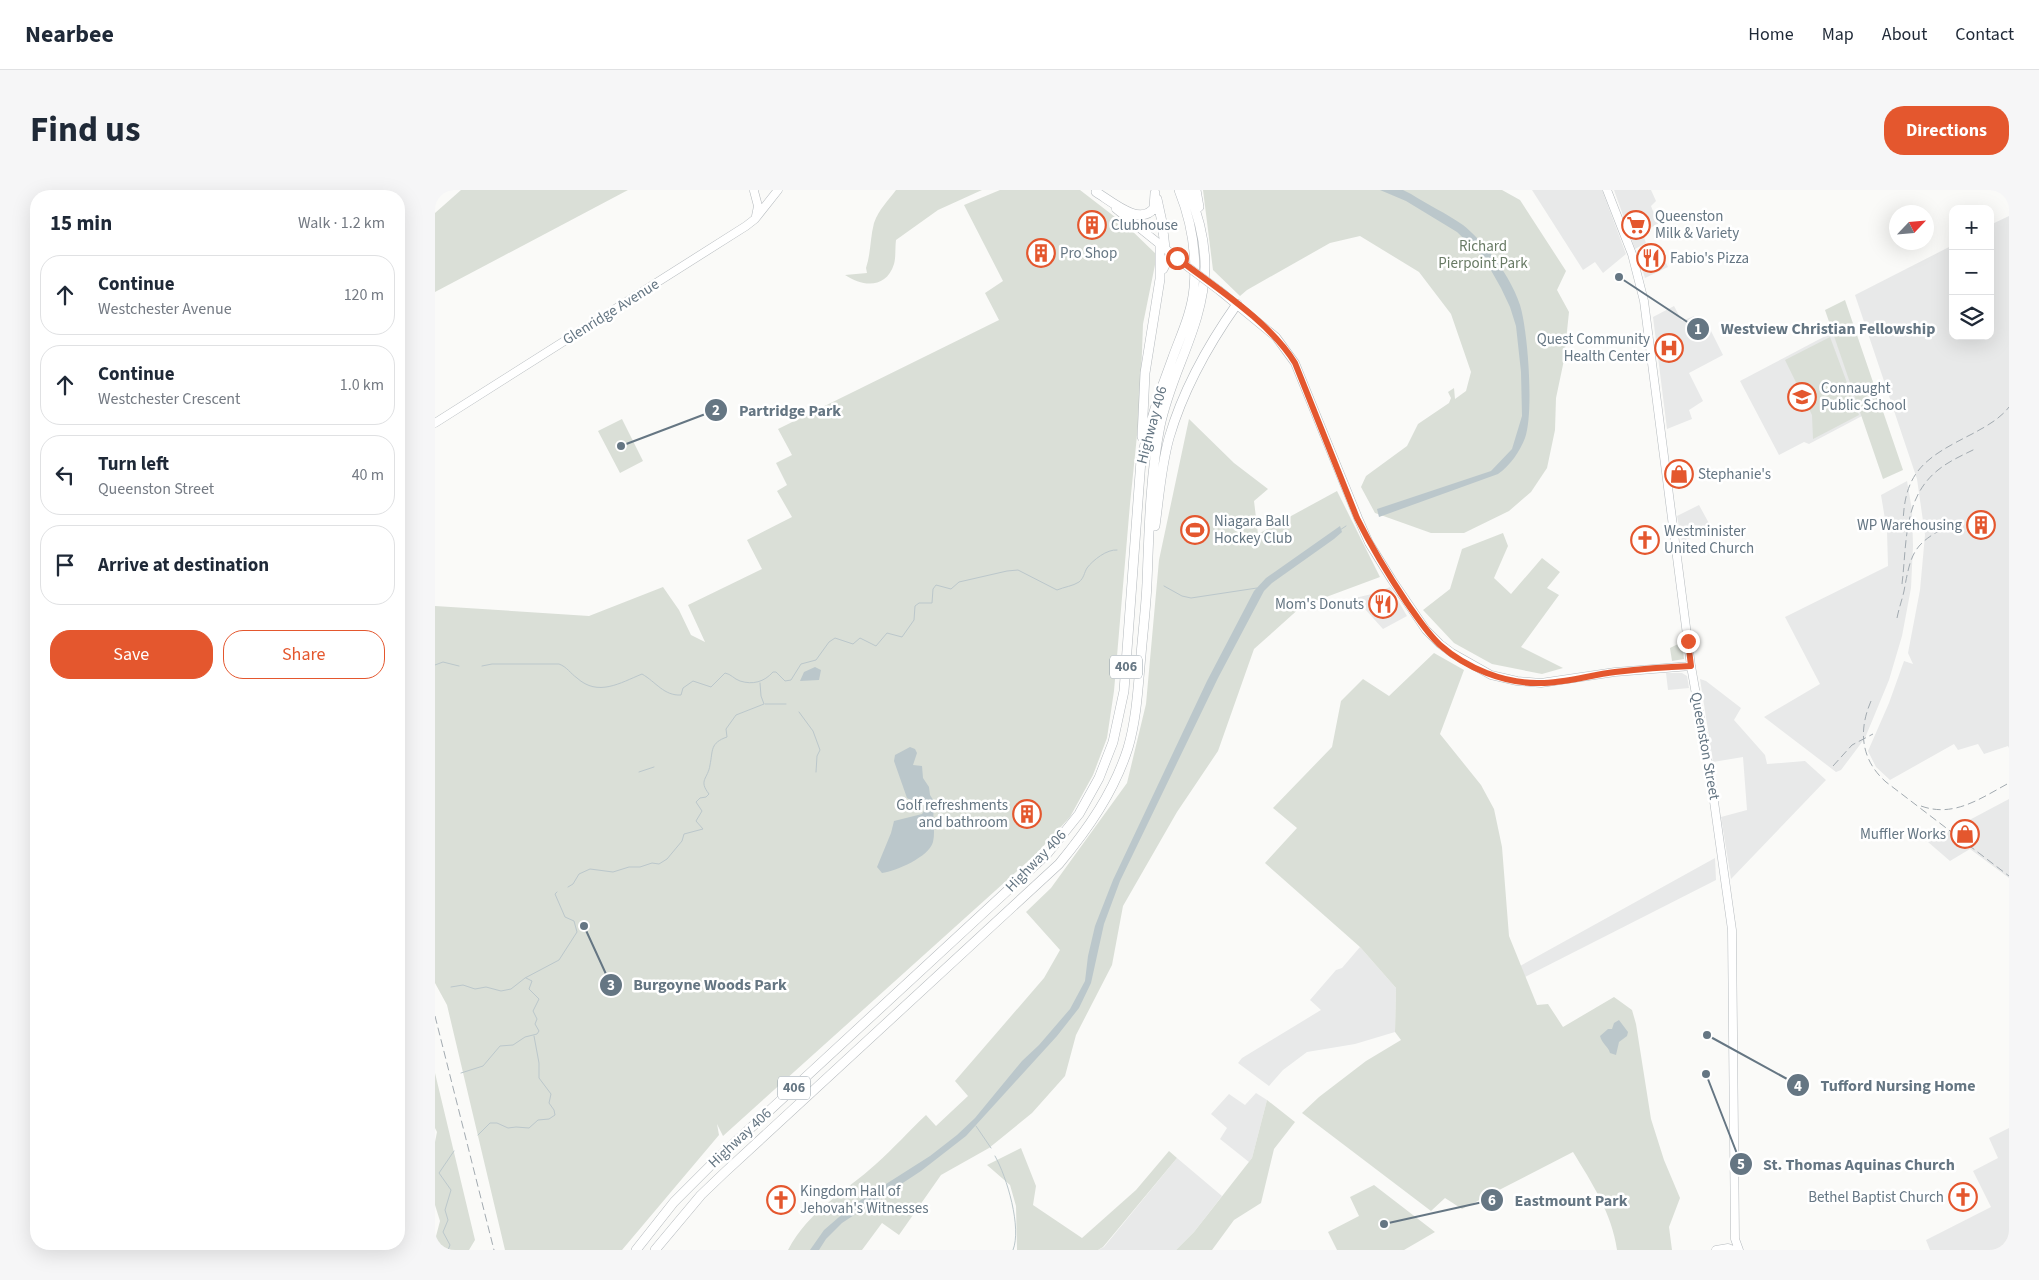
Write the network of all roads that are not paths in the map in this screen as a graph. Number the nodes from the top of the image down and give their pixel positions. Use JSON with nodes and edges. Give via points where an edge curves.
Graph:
{"nodes":[{"id":1,"x":778,"y":190,"type":"edge"},
{"id":2,"x":1179,"y":190,"type":"edge"},
{"id":3,"x":1188,"y":190,"type":"edge"},
{"id":4,"x":1196,"y":190,"type":"edge"},
{"id":5,"x":1607,"y":190,"type":"edge"},
{"id":6,"x":754,"y":191,"type":"dead end"},
{"id":7,"x":1095,"y":191,"type":"edge"},
{"id":8,"x":1154,"y":192,"type":"edge"},
{"id":9,"x":755,"y":219,"type":"junction"},
{"id":10,"x":1203,"y":244,"type":"junction"},
{"id":11,"x":1168,"y":251,"type":"junction"},
{"id":12,"x":1159,"y":279,"type":"junction"},
{"id":13,"x":1237,"y":304,"type":"junction"},
{"id":14,"x":435,"y":423,"type":"edge"},
{"id":15,"x":1141,"y":460,"type":"junction"},
{"id":16,"x":1147,"y":585,"type":"junction"},
{"id":17,"x":1691,"y":666,"type":"junction"},
{"id":18,"x":636,"y":1250,"type":"edge"},
{"id":19,"x":655,"y":1250,"type":"edge"},
{"id":20,"x":1716,"y":1250,"type":"edge"},
{"id":21,"x":1733,"y":1250,"type":"edge"},
{"id":22,"x":1739,"y":1250,"type":"edge"}],
"edges":[{"from":1,"to":9,"type":"main road","name":"Glenridge Avenue"},
{"from":2,"to":15,"type":"highway","name":"Highway 406","number":"406","via":[[1191,228],[1194,287],[1189,312],[1149,424]]},
{"from":3,"to":10,"type":"highway","name":"Highway 406","number":"406"},
{"from":4,"to":10,"type":"highway"},
{"from":5,"to":17,"type":"main road","name":"Queenston Street","via":[[1632,254],[1644,301]]},
{"from":6,"to":9,"type":"main road","via":[[758,206]]},
{"from":7,"to":8,"type":"highway","via":[[1138,216],[1148,214],[1154,208]]},
{"from":7,"to":11,"type":"main road"},
{"from":8,"to":11,"type":"highway"},
{"from":9,"to":14,"type":"main road","name":"Glenridge Avenue"},
{"from":10,"to":16,"type":"highway","name":"Highway 406","number":"406","via":[[1205,266],[1201,302],[1160,426],[1152,487]]},
{"from":11,"to":12,"type":"highway"},
{"from":11,"to":12,"type":"highway"},
{"from":11,"to":13,"type":"main road","bridge":true},
{"from":12,"to":15,"type":"highway","via":[[1145,373]]},
{"from":13,"to":16,"type":"highway","via":[[1197,369],[1175,420],[1165,458]]},
{"from":13,"to":17,"type":"main road","via":[[1276,336],[1295,363],[1369,543],[1414,613],[1440,644],[1491,675],[1517,681],[1541,683],[1615,672]]},
{"from":15,"to":18,"type":"highway","name":"Highway 406","number":"406","via":[[1124,691],[1113,742],[1099,778],[1079,814],[1047,854],[716,1160],[674,1202]]},
{"from":16,"to":19,"type":"highway","name":"Highway 406","number":"406","via":[[1136,714],[1127,748],[1101,808],[1077,842],[1059,864],[724,1172]]},
{"from":17,"to":22,"type":"main road","name":"Queenston Street","via":[[1732,930],[1735,1239]]},
{"from":20,"to":21,"type":"main road"}]}
